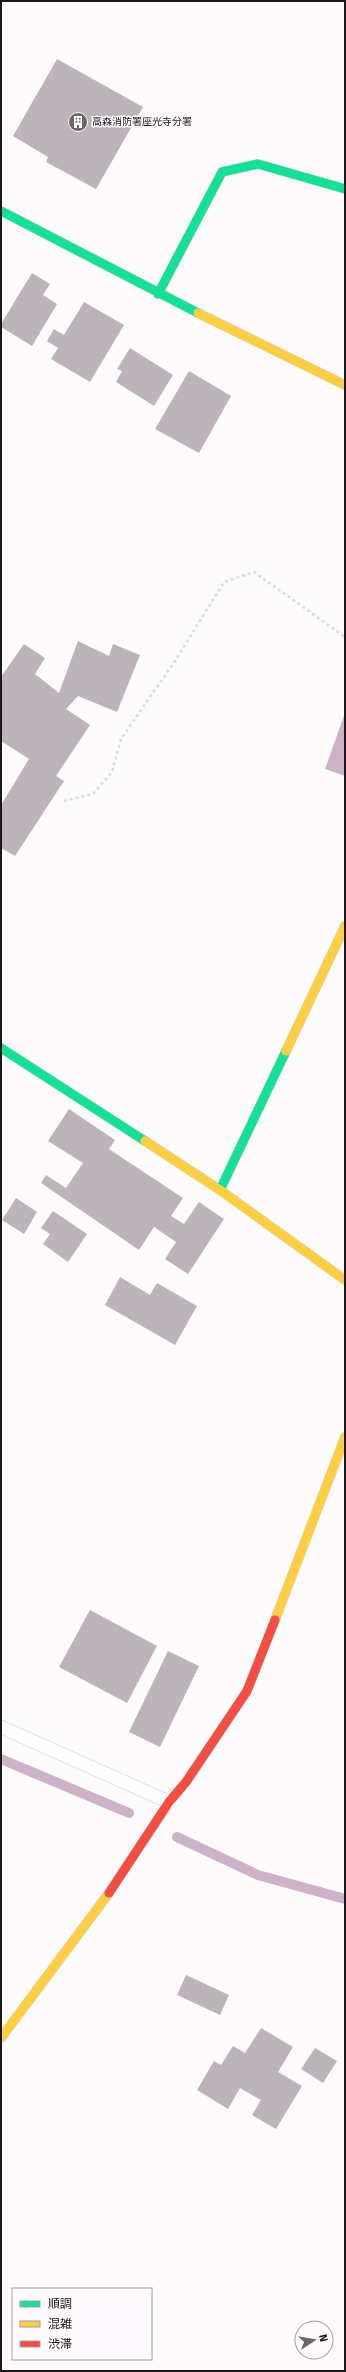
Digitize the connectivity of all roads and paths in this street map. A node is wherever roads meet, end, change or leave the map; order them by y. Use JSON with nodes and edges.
{"nodes":[{"id":1,"x":345,"y":189,"type":"edge"},
{"id":2,"x":1,"y":211,"type":"edge"},
{"id":3,"x":158,"y":294,"type":"junction"},
{"id":4,"x":345,"y":384,"type":"edge"},
{"id":5,"x":345,"y":637,"type":"edge"},
{"id":6,"x":64,"y":801,"type":"dead end"},
{"id":7,"x":345,"y":926,"type":"edge"},
{"id":8,"x":1,"y":1048,"type":"edge"},
{"id":9,"x":220,"y":1190,"type":"junction"},
{"id":10,"x":345,"y":1280,"type":"edge"},
{"id":11,"x":345,"y":1437,"type":"edge"},
{"id":12,"x":1,"y":1727,"type":"edge"},
{"id":13,"x":169,"y":1802,"type":"junction"},
{"id":14,"x":1,"y":2038,"type":"edge"}],
"edges":[{"from":1,"to":3,"type":"street"},
{"from":2,"to":3,"type":"street"},
{"from":3,"to":4,"type":"street"},
{"from":5,"to":6,"type":"path"},
{"from":7,"to":9,"type":"street"},
{"from":8,"to":9,"type":"street"},
{"from":9,"to":10,"type":"street"},
{"from":11,"to":13,"type":"street"},
{"from":12,"to":13,"type":"lane"},
{"from":13,"to":14,"type":"street"}]}
